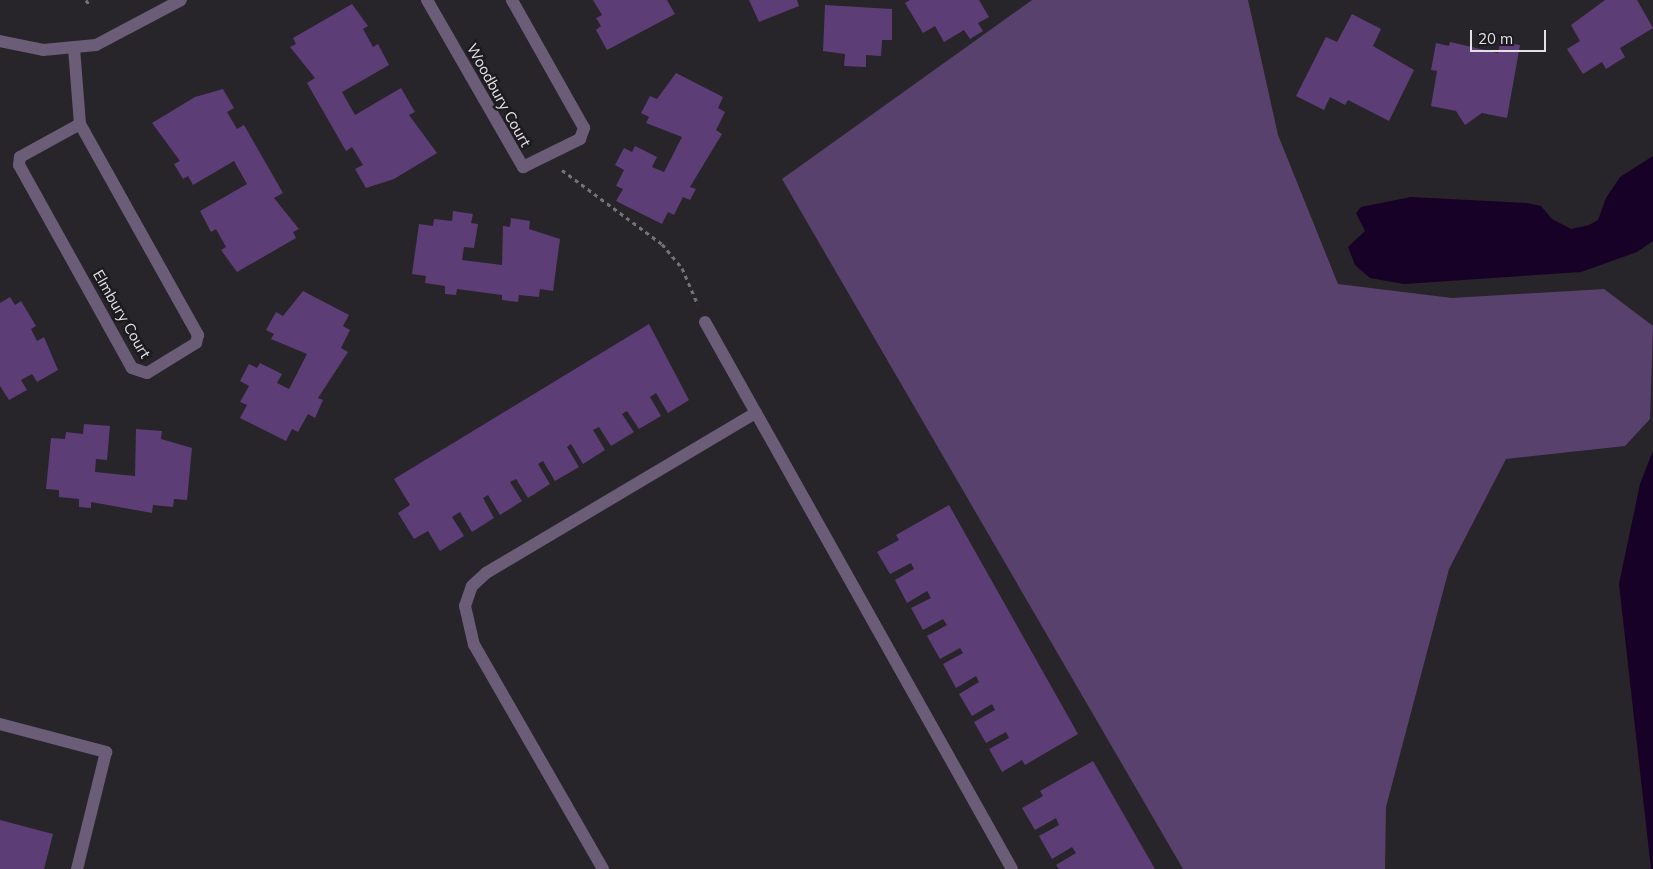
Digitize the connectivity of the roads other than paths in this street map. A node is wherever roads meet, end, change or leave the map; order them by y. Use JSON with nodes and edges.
{"nodes":[{"id":1,"x":181,"y":0,"type":"edge"},
{"id":2,"x":427,"y":0,"type":"edge"},
{"id":3,"x":512,"y":0,"type":"edge"},
{"id":4,"x":0,"y":41,"type":"edge"},
{"id":5,"x":74,"y":48,"type":"junction"},
{"id":6,"x":80,"y":124,"type":"junction"},
{"id":7,"x":705,"y":322,"type":"road end"},
{"id":8,"x":756,"y":413,"type":"junction"},
{"id":9,"x":0,"y":724,"type":"edge"},
{"id":10,"x":77,"y":869,"type":"edge"},
{"id":11,"x":603,"y":869,"type":"edge"},
{"id":12,"x":1012,"y":869,"type":"edge"}],
"edges":[{"from":1,"to":5,"type":"street"},
{"from":2,"to":3,"type":"street","name":"Woodbury Court"},
{"from":4,"to":5,"type":"street"},
{"from":5,"to":6,"type":"street","name":"Elmbury Court"},
{"from":6,"to":6,"type":"street","name":"Elmbury Court"},
{"from":7,"to":8,"type":"street"},
{"from":8,"to":11,"type":"street"},
{"from":8,"to":12,"type":"street"},
{"from":9,"to":10,"type":"street"}]}
